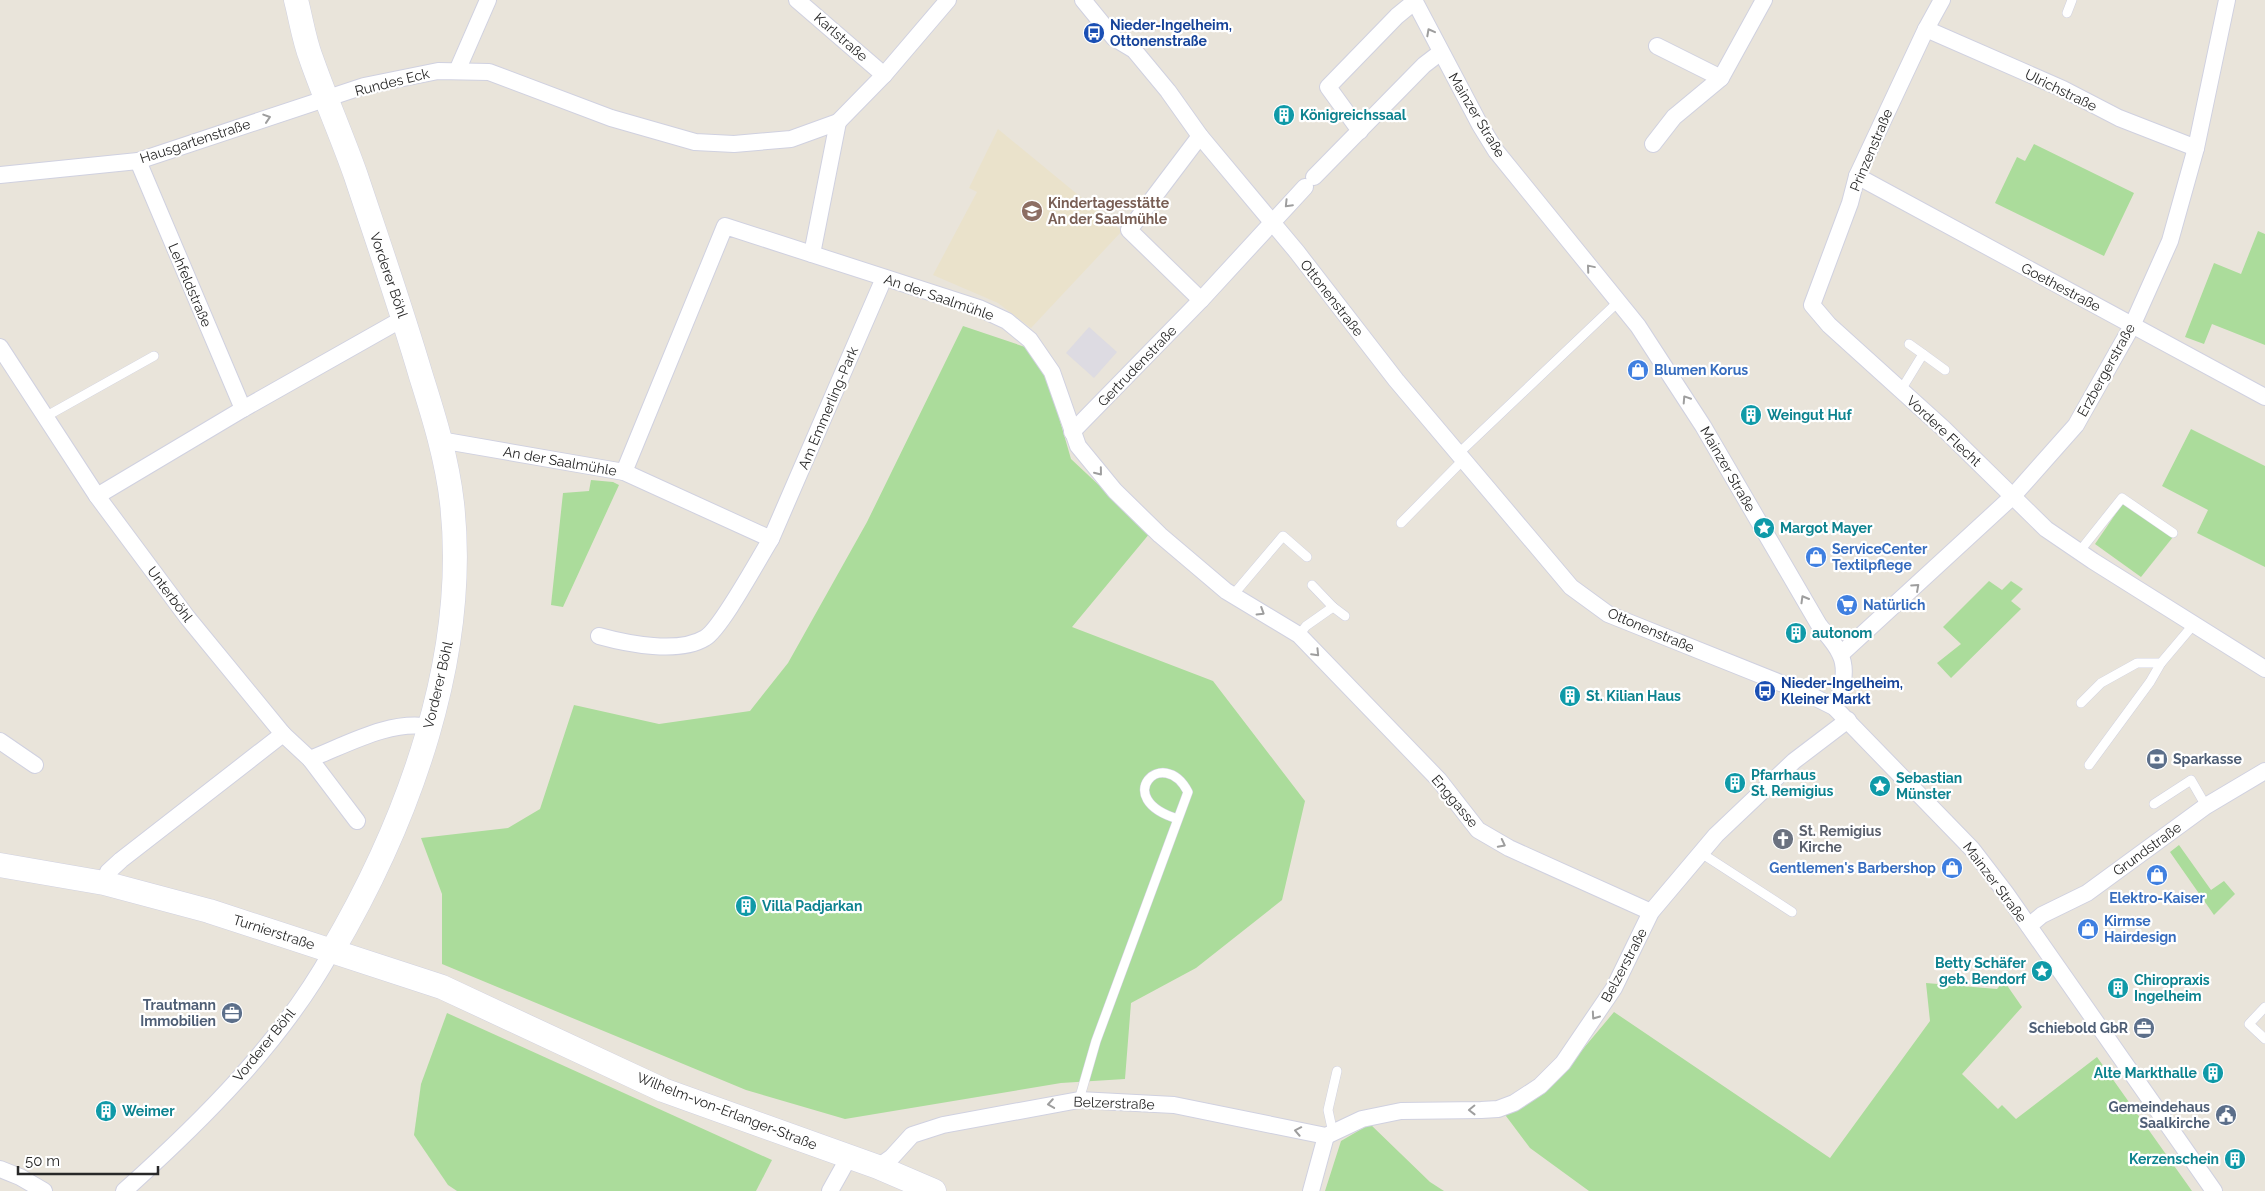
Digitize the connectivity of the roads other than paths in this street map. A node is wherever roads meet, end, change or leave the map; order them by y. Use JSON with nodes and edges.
{"nodes":[{"id":1,"x":296,"y":0,"type":"edge"},
{"id":2,"x":488,"y":0,"type":"edge"},
{"id":3,"x":797,"y":0,"type":"edge"},
{"id":4,"x":948,"y":0,"type":"edge"},
{"id":5,"x":1083,"y":0,"type":"edge"},
{"id":6,"x":1764,"y":0,"type":"edge"},
{"id":7,"x":1942,"y":0,"type":"edge"},
{"id":8,"x":2072,"y":0,"type":"edge"},
{"id":9,"x":2227,"y":0,"type":"edge"},
{"id":10,"x":1414,"y":1,"type":"edge"},
{"id":11,"x":2067,"y":13,"type":"dead end"},
{"id":12,"x":1926,"y":29,"type":"junction"},
{"id":13,"x":1657,"y":46,"type":"dead end"},
{"id":14,"x":1441,"y":52,"type":"junction"},
{"id":15,"x":457,"y":71,"type":"junction"},
{"id":16,"x":884,"y":75,"type":"junction"},
{"id":17,"x":1721,"y":78,"type":"junction"},
{"id":18,"x":327,"y":99,"type":"junction"},
{"id":19,"x":838,"y":122,"type":"junction"},
{"id":20,"x":1360,"y":131,"type":"junction"},
{"id":21,"x":1200,"y":136,"type":"junction"},
{"id":22,"x":1653,"y":144,"type":"dead end"},
{"id":23,"x":2196,"y":148,"type":"junction"},
{"id":24,"x":138,"y":161,"type":"junction"},
{"id":25,"x":0,"y":175,"type":"edge"},
{"id":26,"x":1857,"y":176,"type":"junction"},
{"id":27,"x":1271,"y":222,"type":"junction"},
{"id":28,"x":812,"y":254,"type":"junction"},
{"id":29,"x":884,"y":278,"type":"junction"},
{"id":30,"x":1202,"y":300,"type":"junction"},
{"id":31,"x":1618,"y":302,"type":"junction"},
{"id":32,"x":1812,"y":305,"type":"joint"},
{"id":33,"x":404,"y":318,"type":"junction"},
{"id":34,"x":2132,"y":326,"type":"junction"},
{"id":35,"x":1909,"y":344,"type":"dead end"},
{"id":36,"x":0,"y":347,"type":"edge"},
{"id":37,"x":1923,"y":354,"type":"junction"},
{"id":38,"x":154,"y":356,"type":"dead end"},
{"id":39,"x":1945,"y":370,"type":"dead end"},
{"id":40,"x":1900,"y":390,"type":"junction"},
{"id":41,"x":2265,"y":397,"type":"edge"},
{"id":42,"x":243,"y":409,"type":"junction"},
{"id":43,"x":45,"y":417,"type":"junction"},
{"id":44,"x":1072,"y":432,"type":"junction"},
{"id":45,"x":440,"y":440,"type":"junction"},
{"id":46,"x":1461,"y":456,"type":"junction"},
{"id":47,"x":624,"y":472,"type":"junction"},
{"id":48,"x":97,"y":496,"type":"junction"},
{"id":49,"x":2013,"y":496,"type":"junction"},
{"id":50,"x":1401,"y":524,"type":"dead end"},
{"id":51,"x":2173,"y":533,"type":"dead end"},
{"id":52,"x":771,"y":539,"type":"junction"},
{"id":53,"x":2079,"y":552,"type":"junction"},
{"id":54,"x":1307,"y":556,"type":"dead end"},
{"id":55,"x":1312,"y":586,"type":"dead end"},
{"id":56,"x":1233,"y":595,"type":"junction"},
{"id":57,"x":1333,"y":608,"type":"junction"},
{"id":58,"x":1345,"y":616,"type":"dead end"},
{"id":59,"x":1278,"y":624,"type":"joint"},
{"id":60,"x":2194,"y":624,"type":"junction"},
{"id":61,"x":1299,"y":635,"type":"junction"},
{"id":62,"x":600,"y":636,"type":"dead end"},
{"id":63,"x":1841,"y":654,"type":"junction"},
{"id":64,"x":2160,"y":663,"type":"junction"},
{"id":65,"x":2265,"y":669,"type":"edge"},
{"id":66,"x":2081,"y":703,"type":"dead end"},
{"id":67,"x":1834,"y":707,"type":"junction"},
{"id":68,"x":1848,"y":720,"type":"junction"},
{"id":69,"x":430,"y":727,"type":"junction"},
{"id":70,"x":283,"y":734,"type":"junction"},
{"id":71,"x":0,"y":741,"type":"edge"},
{"id":72,"x":310,"y":759,"type":"junction"},
{"id":73,"x":2089,"y":764,"type":"dead end"},
{"id":74,"x":34,"y":765,"type":"dead end"},
{"id":75,"x":2265,"y":771,"type":"edge"},
{"id":76,"x":2154,"y":804,"type":"dead end"},
{"id":77,"x":2206,"y":806,"type":"junction"},
{"id":78,"x":1178,"y":818,"type":"junction"},
{"id":79,"x":356,"y":821,"type":"dead end"},
{"id":80,"x":1701,"y":853,"type":"junction"},
{"id":81,"x":0,"y":865,"type":"edge"},
{"id":82,"x":104,"y":883,"type":"junction"},
{"id":83,"x":1651,"y":912,"type":"junction"},
{"id":84,"x":1792,"y":912,"type":"dead end"},
{"id":85,"x":2029,"y":926,"type":"junction"},
{"id":86,"x":332,"y":951,"type":"junction"},
{"id":87,"x":442,"y":987,"type":"joint"},
{"id":88,"x":2265,"y":1007,"type":"edge"},
{"id":89,"x":2265,"y":1039,"type":"edge"},
{"id":90,"x":1337,"y":1070,"type":"dead end"},
{"id":91,"x":1079,"y":1100,"type":"junction"},
{"id":92,"x":1329,"y":1134,"type":"junction"},
{"id":93,"x":849,"y":1157,"type":"junction"},
{"id":94,"x":878,"y":1167,"type":"junction"},
{"id":95,"x":0,"y":1170,"type":"edge"},
{"id":96,"x":44,"y":1191,"type":"edge"},
{"id":97,"x":124,"y":1191,"type":"edge"},
{"id":98,"x":830,"y":1191,"type":"edge"},
{"id":99,"x":934,"y":1191,"type":"edge"},
{"id":100,"x":1311,"y":1191,"type":"edge"},
{"id":101,"x":2214,"y":1191,"type":"edge"}],
"edges":[{"from":1,"to":18,"type":"main road","name":"Vorderer Böhl"},
{"from":2,"to":15,"type":"street"},
{"from":3,"to":16,"type":"street","name":"Karlstraße"},
{"from":4,"to":16,"type":"street"},
{"from":5,"to":21,"type":"street","name":"Ottonenstraße"},
{"from":6,"to":17,"type":"street"},
{"from":7,"to":12,"type":"street","name":"Prinzenstraße"},
{"from":8,"to":11,"type":"lane"},
{"from":9,"to":23,"type":"street","name":"Erzbergerstraße"},
{"from":14,"to":10,"type":"street","name":"Mainzer Straße","one_way":true},
{"from":10,"to":20,"type":"street"},
{"from":12,"to":23,"type":"street","name":"Ulrichstraße"},
{"from":12,"to":26,"type":"street","name":"Prinzenstraße"},
{"from":13,"to":17,"type":"street"},
{"from":14,"to":20,"type":"street","name":"Gertrudenstraße"},
{"from":31,"to":14,"type":"street","name":"Mainzer Straße","one_way":true},
{"from":15,"to":18,"type":"street","name":"Rundes Eck"},
{"from":15,"to":19,"type":"street","name":"Rundes Eck"},
{"from":16,"to":19,"type":"street"},
{"from":17,"to":22,"type":"street"},
{"from":24,"to":18,"type":"street","name":"Hausgartenstraße","one_way":true},
{"from":18,"to":33,"type":"main road","name":"Vorderer Böhl"},
{"from":19,"to":28,"type":"street"},
{"from":20,"to":27,"type":"street","name":"Gertrudenstraße","one_way":true},
{"from":21,"to":27,"type":"street","name":"Ottonenstraße"},
{"from":21,"to":30,"type":"street"},
{"from":23,"to":34,"type":"street","name":"Erzbergerstraße"},
{"from":24,"to":25,"type":"street","name":"Hausgartenstraße"},
{"from":24,"to":42,"type":"street","name":"Lehfeldstraße"},
{"from":26,"to":32,"type":"street","name":"Prinzenstraße"},
{"from":26,"to":34,"type":"street","name":"Goethestraße"},
{"from":27,"to":30,"type":"street","name":"Gertrudenstraße"},
{"from":27,"to":46,"type":"street","name":"Ottonenstraße"},
{"from":28,"to":29,"type":"street","name":"An der Saalmühle"},
{"from":28,"to":47,"type":"street","name":"An der Saalmühle"},
{"from":29,"to":44,"type":"street","name":"An der Saalmühle"},
{"from":29,"to":52,"type":"street","name":"Am Emmerling-Park"},
{"from":30,"to":44,"type":"street","name":"Gertrudenstraße"},
{"from":31,"to":46,"type":"lane"},
{"from":63,"to":31,"type":"street","name":"Mainzer Straße","one_way":true},
{"from":32,"to":40,"type":"street","name":"Vordere Flecht"},
{"from":33,"to":42,"type":"street"},
{"from":33,"to":45,"type":"main road","name":"Vorderer Böhl"},
{"from":34,"to":41,"type":"street","name":"Goethestraße"},
{"from":34,"to":49,"type":"street","name":"Erzbergerstraße"},
{"from":35,"to":37,"type":"lane"},
{"from":36,"to":43,"type":"street","name":"Unterböhl"},
{"from":37,"to":39,"type":"lane"},
{"from":37,"to":40,"type":"lane"},
{"from":38,"to":43,"type":"lane"},
{"from":40,"to":49,"type":"street","name":"Vordere Flecht"},
{"from":42,"to":48,"type":"street"},
{"from":43,"to":48,"type":"street","name":"Unterböhl"},
{"from":44,"to":56,"type":"street","name":"An der Saalmühle","one_way":true},
{"from":45,"to":47,"type":"street","name":"An der Saalmühle"},
{"from":45,"to":69,"type":"main road","name":"Vorderer Böhl"},
{"from":46,"to":50,"type":"lane"},
{"from":46,"to":67,"type":"street","name":"Ottonenstraße"},
{"from":47,"to":52,"type":"street"},
{"from":48,"to":70,"type":"street","name":"Unterböhl"},
{"from":49,"to":53,"type":"street","name":"Vordere Flecht"},
{"from":63,"to":49,"type":"street","name":"Erzbergerstraße","one_way":true},
{"from":51,"to":53,"type":"lane"},
{"from":52,"to":62,"type":"street","name":"Am Emmerling-Park"},
{"from":53,"to":60,"type":"street","name":"Vordere Flecht"},
{"from":54,"to":56,"type":"lane"},
{"from":55,"to":57,"type":"lane"},
{"from":56,"to":59,"type":"street","name":"An der Saalmühle","one_way":true},
{"from":57,"to":58,"type":"lane"},
{"from":57,"to":61,"type":"lane"},
{"from":59,"to":61,"type":"street","name":"Enggasse"},
{"from":60,"to":64,"type":"lane"},
{"from":60,"to":65,"type":"street","name":"Vordere Flecht"},
{"from":61,"to":83,"type":"street","name":"Enggasse","one_way":true},
{"from":63,"to":67,"type":"street"},
{"from":64,"to":66,"type":"lane"},
{"from":64,"to":73,"type":"lane"},
{"from":67,"to":68,"type":"street","name":"Mainzer Straße"},
{"from":68,"to":80,"type":"street","name":"Belzerstraße"},
{"from":68,"to":85,"type":"street","name":"Mainzer Straße"},
{"from":69,"to":72,"type":"street"},
{"from":69,"to":86,"type":"main road","name":"Vorderer Böhl"},
{"from":70,"to":72,"type":"street","name":"Unterböhl"},
{"from":70,"to":82,"type":"street"},
{"from":71,"to":74,"type":"street"},
{"from":72,"to":79,"type":"street","name":"Unterböhl"},
{"from":75,"to":77,"type":"street","name":"Grundstraße"},
{"from":76,"to":77,"type":"lane"},
{"from":77,"to":85,"type":"street","name":"Grundstraße"},
{"from":78,"to":78,"type":"lane"},
{"from":78,"to":91,"type":"lane"},
{"from":80,"to":83,"type":"street","name":"Belzerstraße"},
{"from":80,"to":84,"type":"lane"},
{"from":81,"to":82,"type":"main road","name":"Turnierstraße"},
{"from":82,"to":86,"type":"main road","name":"Turnierstraße"},
{"from":83,"to":92,"type":"street","name":"Belzerstraße","one_way":true},
{"from":85,"to":101,"type":"street","name":"Mainzer Straße"},
{"from":86,"to":87,"type":"main road","name":"Turnierstraße"},
{"from":86,"to":97,"type":"street","name":"Vorderer Böhl"},
{"from":87,"to":93,"type":"main road","name":"Wilhelm-von-Erlanger-Straße"},
{"from":88,"to":89,"type":"lane"},
{"from":90,"to":92,"type":"lane"},
{"from":92,"to":91,"type":"street","name":"Belzerstraße","one_way":true},
{"from":91,"to":94,"type":"street","name":"Belzerstraße","one_way":true},
{"from":92,"to":100,"type":"street"},
{"from":93,"to":94,"type":"main road","name":"Wilhelm-von-Erlanger-Straße"},
{"from":93,"to":98,"type":"street"},
{"from":94,"to":99,"type":"main road","name":"Wilhelm-von-Erlanger-Straße"},
{"from":95,"to":96,"type":"street"}]}
